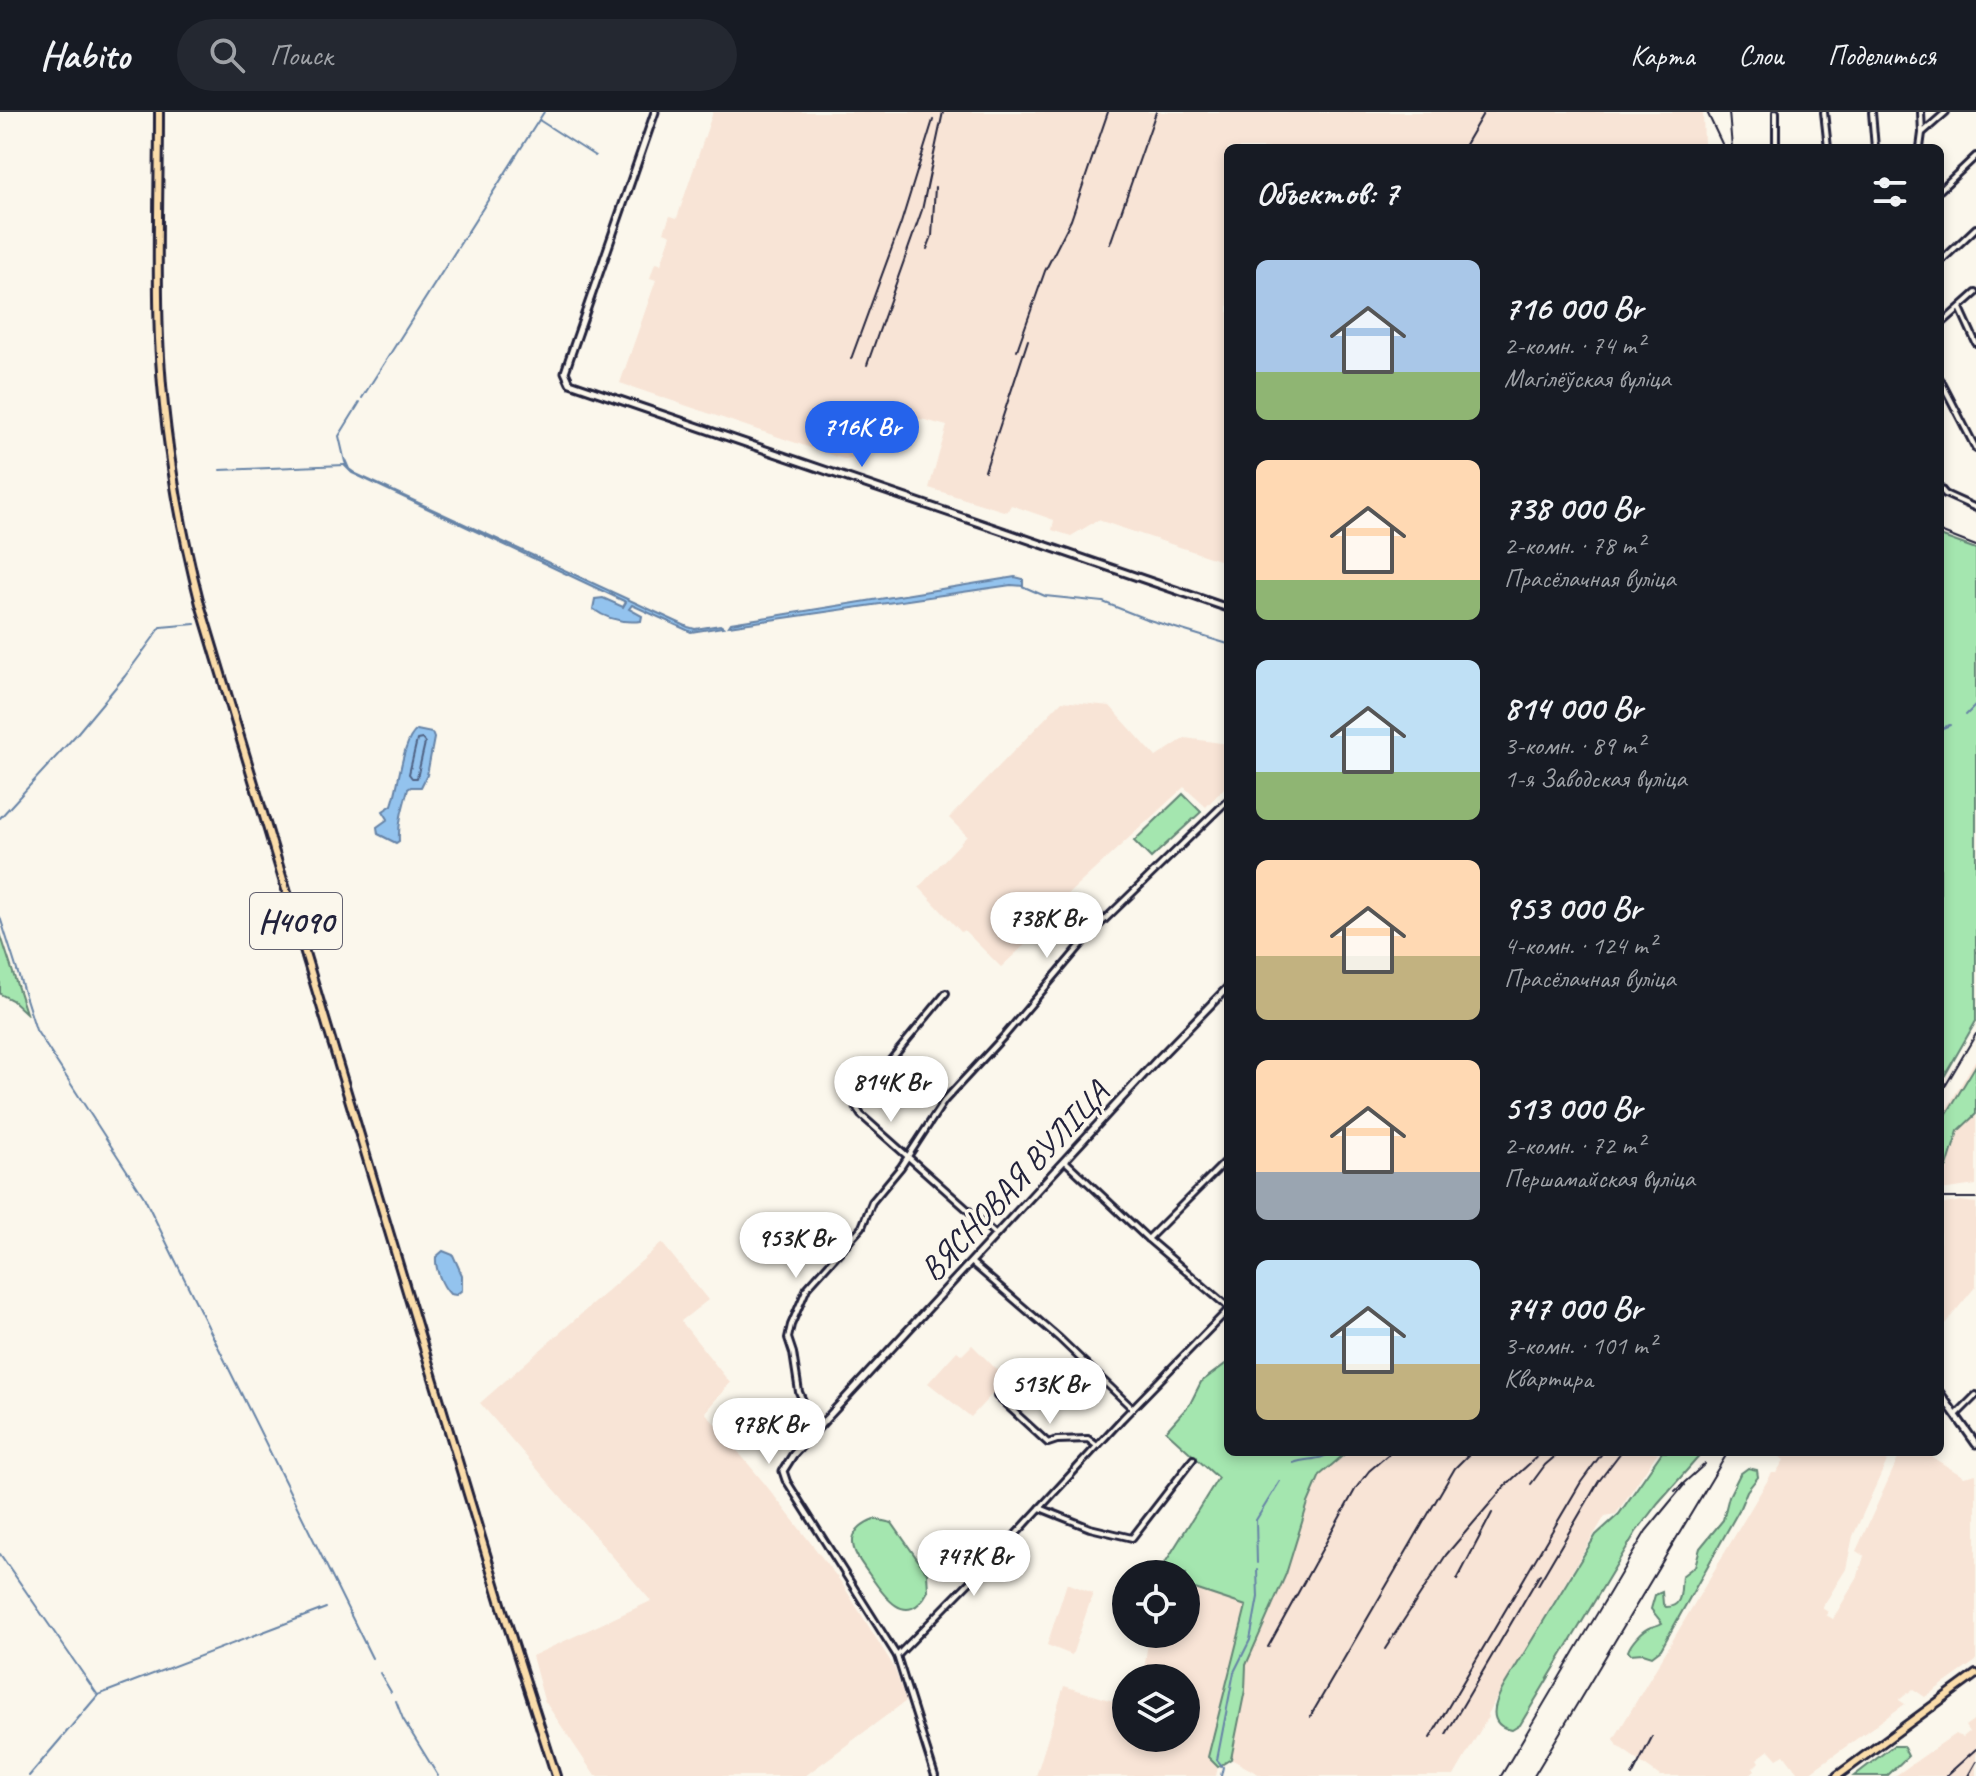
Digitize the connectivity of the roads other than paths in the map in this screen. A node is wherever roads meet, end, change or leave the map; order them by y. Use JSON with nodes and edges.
{"nodes":[{"id":1,"x":159,"y":112,"type":"edge"},
{"id":2,"x":655,"y":112,"type":"edge"},
{"id":3,"x":1776,"y":112,"type":"edge"},
{"id":4,"x":1824,"y":112,"type":"edge"},
{"id":5,"x":1872,"y":112,"type":"edge"},
{"id":6,"x":1921,"y":112,"type":"edge"},
{"id":7,"x":1946,"y":112,"type":"edge"},
{"id":8,"x":1922,"y":133,"type":"junction"},
{"id":9,"x":1776,"y":144,"type":"edge"},
{"id":10,"x":1828,"y":144,"type":"edge"},
{"id":11,"x":1875,"y":144,"type":"edge"},
{"id":12,"x":1921,"y":144,"type":"edge"},
{"id":13,"x":1976,"y":156,"type":"edge"},
{"id":14,"x":1945,"y":184,"type":"edge"},
{"id":15,"x":1976,"y":228,"type":"edge"},
{"id":16,"x":1944,"y":258,"type":"edge"},
{"id":17,"x":1976,"y":293,"type":"edge"},
{"id":18,"x":1960,"y":306,"type":"junction"},
{"id":19,"x":1944,"y":321,"type":"edge"},
{"id":20,"x":1976,"y":343,"type":"edge"},
{"id":21,"x":1944,"y":387,"type":"edge"},
{"id":22,"x":1976,"y":449,"type":"edge"},
{"id":23,"x":1944,"y":492,"type":"edge"},
{"id":24,"x":1976,"y":508,"type":"edge"},
{"id":25,"x":1224,"y":607,"type":"edge"},
{"id":26,"x":1224,"y":804,"type":"edge"},
{"id":27,"x":1224,"y":991,"type":"edge"},
{"id":28,"x":946,"y":993,"type":"dead end"},
{"id":29,"x":907,"y":1156,"type":"junction"},
{"id":30,"x":1065,"y":1161,"type":"junction"},
{"id":31,"x":1224,"y":1163,"type":"edge"},
{"id":32,"x":996,"y":1235,"type":"junction"},
{"id":33,"x":1148,"y":1239,"type":"junction"},
{"id":34,"x":971,"y":1262,"type":"junction"},
{"id":35,"x":1224,"y":1306,"type":"edge"},
{"id":36,"x":1224,"y":1313,"type":"edge"},
{"id":37,"x":1976,"y":1395,"type":"edge"},
{"id":38,"x":997,"y":1396,"type":"dead end"},
{"id":39,"x":1944,"y":1398,"type":"edge"},
{"id":40,"x":1132,"y":1408,"type":"junction"},
{"id":41,"x":1956,"y":1415,"type":"junction"},
{"id":42,"x":816,"y":1429,"type":"junction"},
{"id":43,"x":1976,"y":1444,"type":"edge"},
{"id":44,"x":1097,"y":1446,"type":"junction"},
{"id":45,"x":1193,"y":1459,"type":"dead end"},
{"id":46,"x":786,"y":1480,"type":"joint"},
{"id":47,"x":1040,"y":1508,"type":"junction"},
{"id":48,"x":897,"y":1656,"type":"junction"},
{"id":49,"x":1976,"y":1674,"type":"edge"},
{"id":50,"x":556,"y":1776,"type":"edge"},
{"id":51,"x":935,"y":1776,"type":"edge"},
{"id":52,"x":1837,"y":1776,"type":"edge"}],
"edges":[{"from":1,"to":50,"type":"main road","number":"Н4090"},
{"from":2,"to":25,"type":"street"},
{"from":3,"to":9,"type":"street"},
{"from":4,"to":10,"type":"street"},
{"from":5,"to":11,"type":"street"},
{"from":6,"to":8,"type":"street"},
{"from":7,"to":8,"type":"street"},
{"from":8,"to":12,"type":"street"},
{"from":13,"to":14,"type":"street"},
{"from":15,"to":16,"type":"street"},
{"from":17,"to":18,"type":"street"},
{"from":18,"to":19,"type":"street"},
{"from":18,"to":20,"type":"street"},
{"from":21,"to":22,"type":"street"},
{"from":23,"to":24,"type":"street"},
{"from":26,"to":29,"type":"street"},
{"from":27,"to":30,"type":"street","name":"ВЯСНОВАЯ ВУЛІЦА"},
{"from":28,"to":29,"type":"street"},
{"from":29,"to":32,"type":"street"},
{"from":29,"to":42,"type":"street"},
{"from":30,"to":32,"type":"street","name":"ВЯСНОВАЯ ВУЛІЦА"},
{"from":30,"to":33,"type":"street"},
{"from":31,"to":33,"type":"street"},
{"from":32,"to":34,"type":"street","name":"ВЯСНОВАЯ ВУЛІЦА"},
{"from":33,"to":35,"type":"street"},
{"from":34,"to":40,"type":"street"},
{"from":34,"to":42,"type":"street","name":"ВЯСНОВАЯ ВУЛІЦА"},
{"from":36,"to":40,"type":"street"},
{"from":37,"to":41,"type":"street"},
{"from":38,"to":44,"type":"street"},
{"from":39,"to":41,"type":"street"},
{"from":40,"to":44,"type":"street"},
{"from":41,"to":43,"type":"street"},
{"from":42,"to":46,"type":"street","name":"ВЯСНОВАЯ ВУЛІЦА"},
{"from":44,"to":47,"type":"street"},
{"from":45,"to":47,"type":"street"},
{"from":46,"to":48,"type":"street"},
{"from":47,"to":48,"type":"street"},
{"from":48,"to":51,"type":"street"},
{"from":49,"to":52,"type":"main road"}]}
